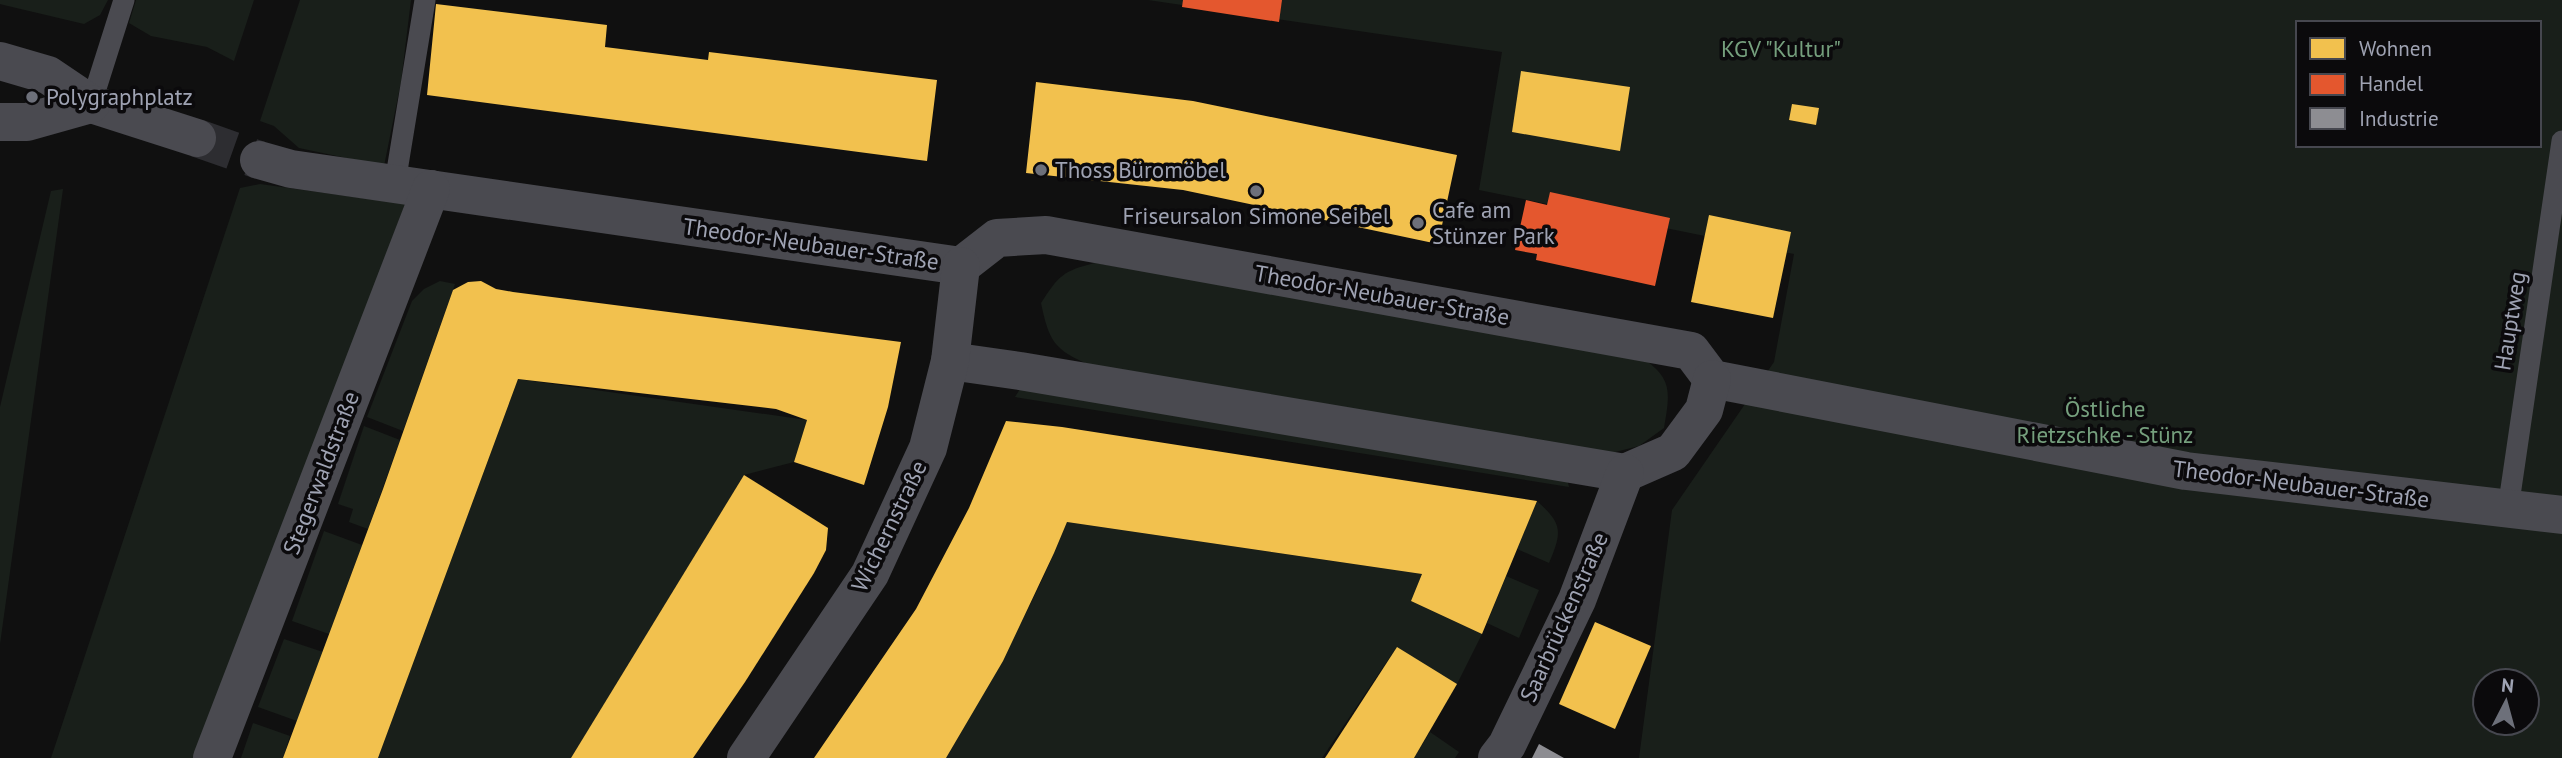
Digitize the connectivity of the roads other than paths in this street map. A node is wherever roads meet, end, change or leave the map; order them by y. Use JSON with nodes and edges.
{"nodes":[{"id":1,"x":124,"y":0,"type":"edge"},
{"id":2,"x":425,"y":0,"type":"edge"},
{"id":3,"x":0,"y":61,"type":"edge"},
{"id":4,"x":91,"y":103,"type":"junction"},
{"id":5,"x":0,"y":122,"type":"edge"},
{"id":6,"x":197,"y":138,"type":"tunnel mouth"},
{"id":7,"x":2562,"y":141,"type":"edge"},
{"id":8,"x":259,"y":160,"type":"tunnel mouth"},
{"id":9,"x":394,"y":183,"type":"junction"},
{"id":10,"x":431,"y":189,"type":"junction"},
{"id":11,"x":961,"y":266,"type":"junction"},
{"id":12,"x":950,"y":361,"type":"junction"},
{"id":13,"x":1712,"y":379,"type":"junction"},
{"id":14,"x":1625,"y":473,"type":"junction"},
{"id":15,"x":2508,"y":509,"type":"junction"},
{"id":16,"x":2562,"y":515,"type":"edge"},
{"id":17,"x":212,"y":758,"type":"edge"},
{"id":18,"x":746,"y":758,"type":"edge"},
{"id":19,"x":1497,"y":758,"type":"edge"}],
"edges":[{"from":1,"to":4,"type":"lane"},
{"from":2,"to":9,"type":"lane"},
{"from":3,"to":4,"type":"street"},
{"from":4,"to":5,"type":"street"},
{"from":4,"to":6,"type":"street"},
{"from":7,"to":15,"type":"lane","name":"Hauptweg"},
{"from":8,"to":9,"type":"street","name":"Theodor-Neubauer-Straße"},
{"from":9,"to":10,"type":"street","name":"Theodor-Neubauer-Straße"},
{"from":10,"to":11,"type":"street","name":"Theodor-Neubauer-Straße"},
{"from":10,"to":17,"type":"street","name":"Stegerwaldstraße"},
{"from":11,"to":12,"type":"street","name":"Wichernstraße"},
{"from":11,"to":13,"type":"street","name":"Theodor-Neubauer-Straße"},
{"from":12,"to":14,"type":"street"},
{"from":12,"to":18,"type":"street","name":"Wichernstraße"},
{"from":13,"to":14,"type":"street"},
{"from":13,"to":15,"type":"street","name":"Theodor-Neubauer-Straße"},
{"from":14,"to":19,"type":"street","name":"Saarbrückenstraße"},
{"from":15,"to":16,"type":"street","name":"Theodor-Neubauer-Straße"}]}
